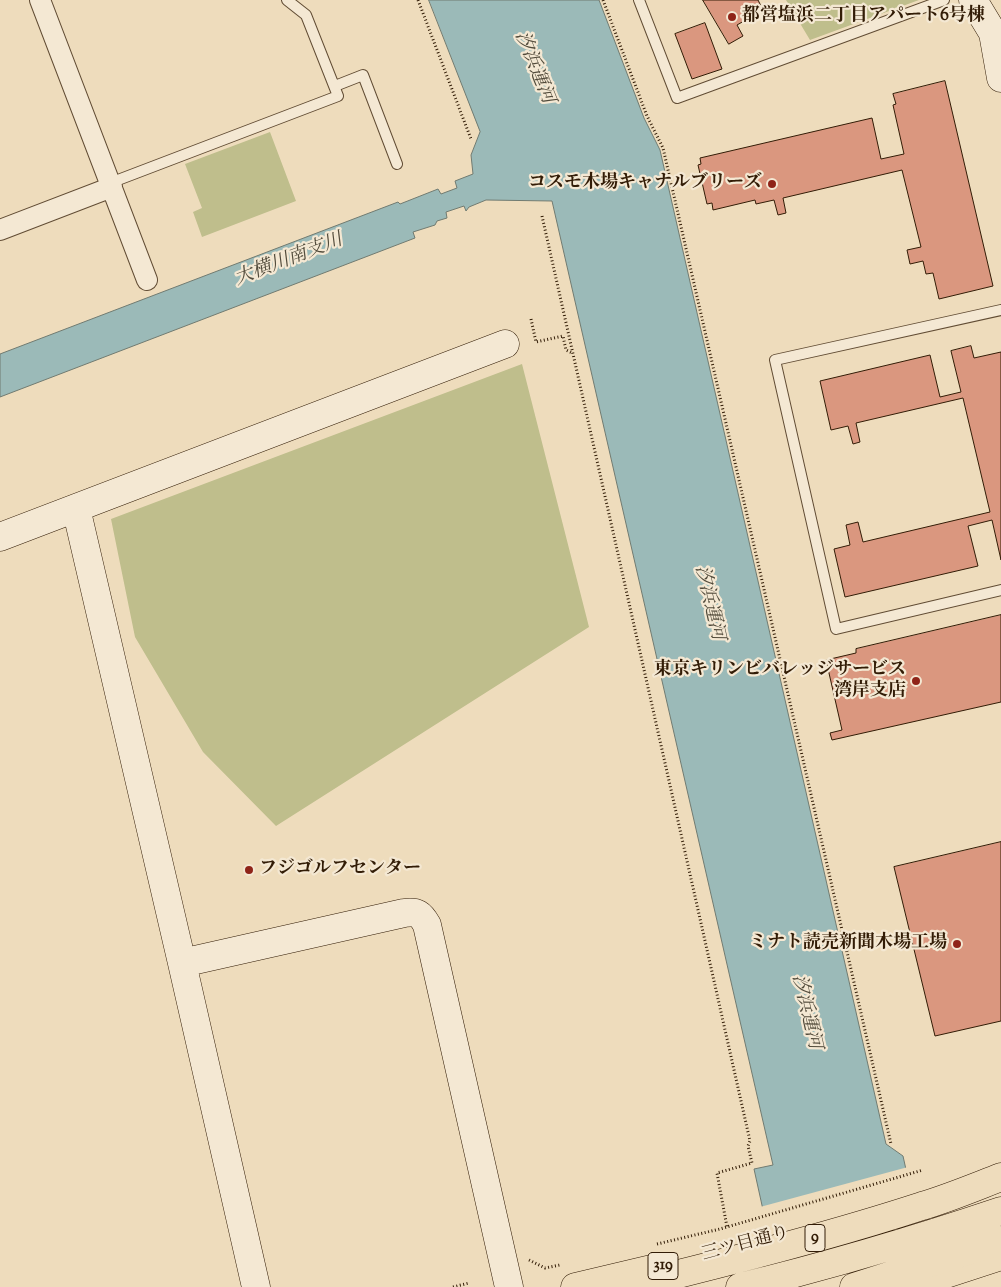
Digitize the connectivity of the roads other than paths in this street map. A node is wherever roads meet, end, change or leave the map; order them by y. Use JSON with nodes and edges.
{"nodes":[{"id":1,"x":40,"y":0,"type":"edge"},
{"id":2,"x":287,"y":0,"type":"edge"},
{"id":3,"x":639,"y":0,"type":"edge"},
{"id":4,"x":944,"y":0,"type":"edge"},
{"id":5,"x":984,"y":3,"type":"edge"},
{"id":6,"x":1001,"y":78,"type":"edge"},
{"id":7,"x":334,"y":86,"type":"junction"},
{"id":8,"x":397,"y":164,"type":"dead end"},
{"id":9,"x":111,"y":185,"type":"junction"},
{"id":10,"x":0,"y":230,"type":"edge"},
{"id":11,"x":147,"y":280,"type":"dead end"},
{"id":12,"x":1001,"y":310,"type":"edge"},
{"id":13,"x":505,"y":344,"type":"dead end"},
{"id":14,"x":76,"y":508,"type":"junction"},
{"id":15,"x":0,"y":537,"type":"edge"},
{"id":16,"x":1001,"y":590,"type":"edge"},
{"id":17,"x":182,"y":963,"type":"junction"},
{"id":18,"x":1001,"y":1170,"type":"edge"},
{"id":19,"x":1001,"y":1177,"type":"edge"},
{"id":20,"x":1001,"y":1212,"type":"edge"},
{"id":21,"x":1001,"y":1240,"type":"edge"},
{"id":22,"x":1001,"y":1256,"type":"edge"},
{"id":23,"x":918,"y":1284,"type":"edge"},
{"id":24,"x":256,"y":1287,"type":"edge"},
{"id":25,"x":508,"y":1287,"type":"edge"},
{"id":26,"x":575,"y":1287,"type":"edge"},
{"id":27,"x":625,"y":1287,"type":"edge"},
{"id":28,"x":740,"y":1287,"type":"edge"},
{"id":29,"x":854,"y":1287,"type":"edge"}],
"edges":[{"from":1,"to":9,"type":"street"},
{"from":2,"to":7,"type":"lane"},
{"from":3,"to":4,"type":"lane"},
{"from":5,"to":6,"type":"street"},
{"from":7,"to":8,"type":"lane"},
{"from":7,"to":9,"type":"lane"},
{"from":9,"to":10,"type":"street"},
{"from":9,"to":11,"type":"street"},
{"from":12,"to":16,"type":"lane"},
{"from":13,"to":14,"type":"street"},
{"from":14,"to":15,"type":"street"},
{"from":14,"to":17,"type":"street"},
{"from":17,"to":24,"type":"street"},
{"from":17,"to":25,"type":"street"},
{"from":18,"to":26,"type":"main road","name":"三ツ目通り","number":"319"},
{"from":19,"to":27,"type":"main road","number":"9"},
{"from":20,"to":28,"type":"main road"},
{"from":21,"to":29,"type":"main road"},
{"from":22,"to":23,"type":"main road"}]}
